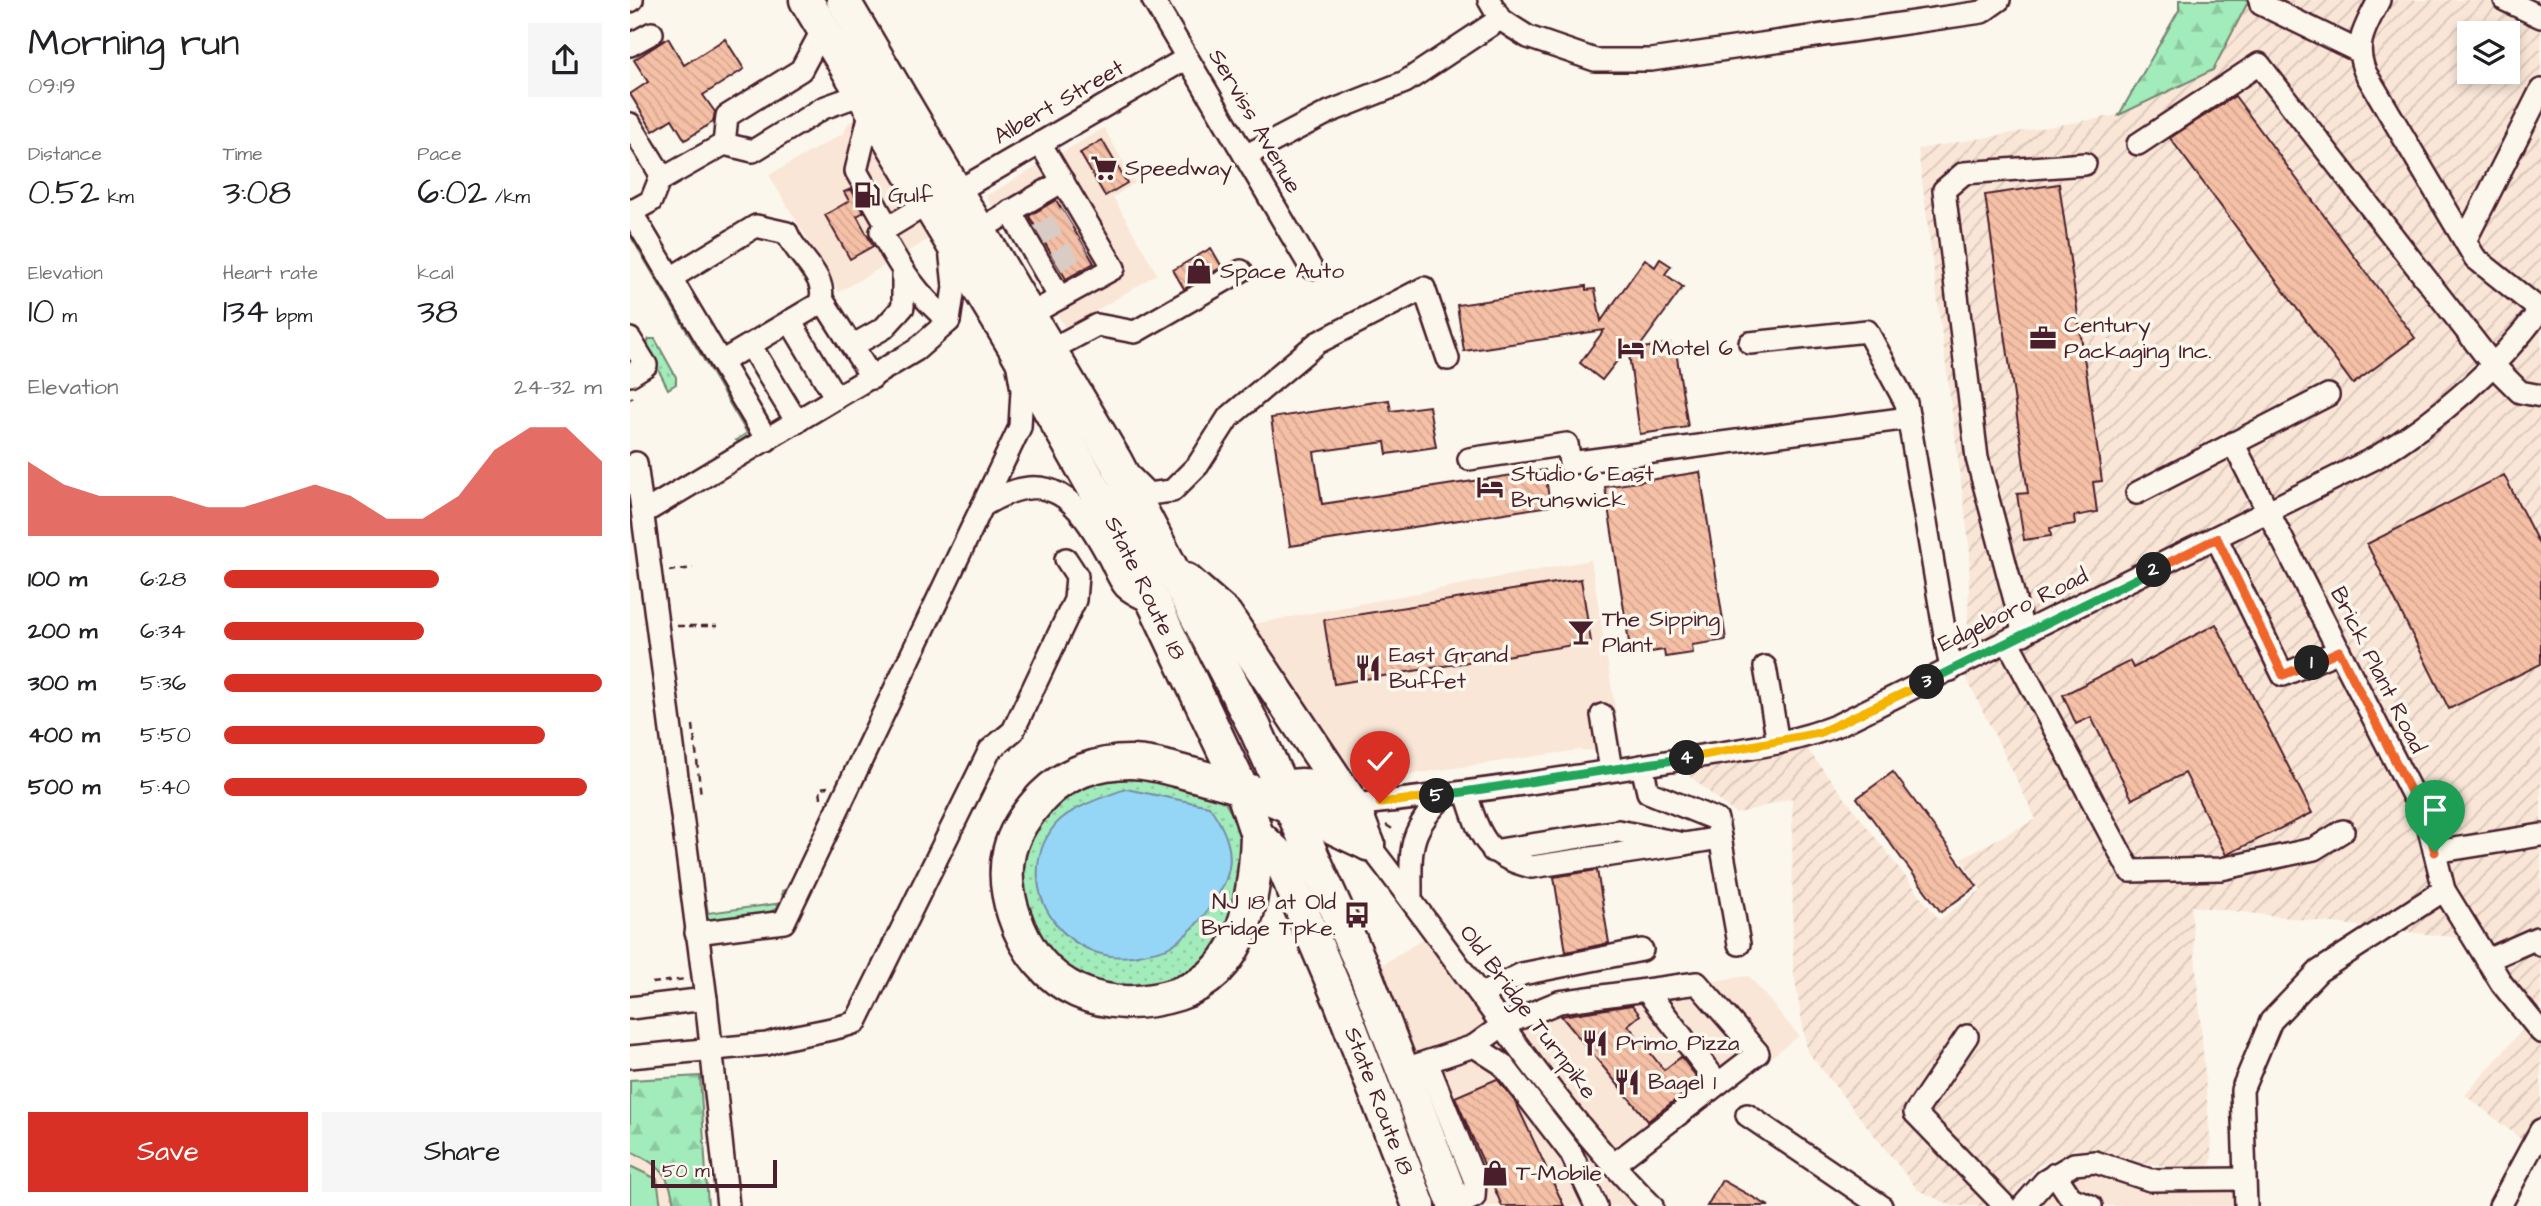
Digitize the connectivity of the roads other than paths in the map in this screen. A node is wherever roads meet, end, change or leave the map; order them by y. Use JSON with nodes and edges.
{"nodes":[{"id":1,"x":806,"y":0,"type":"edge"},
{"id":2,"x":843,"y":0,"type":"edge"},
{"id":3,"x":1153,"y":0,"type":"edge"},
{"id":4,"x":1489,"y":0,"type":"edge"},
{"id":5,"x":1999,"y":0,"type":"edge"},
{"id":6,"x":2260,"y":0,"type":"edge"},
{"id":7,"x":2379,"y":0,"type":"edge"},
{"id":8,"x":2505,"y":0,"type":"edge"},
{"id":9,"x":2541,"y":17,"type":"edge"},
{"id":10,"x":1500,"y":19,"type":"junction"},
{"id":11,"x":823,"y":29,"type":"junction"},
{"id":12,"x":652,"y":33,"type":"dead end"},
{"id":13,"x":630,"y":46,"type":"edge"},
{"id":14,"x":2358,"y":52,"type":"junction"},
{"id":15,"x":1187,"y":58,"type":"junction"},
{"id":16,"x":2541,"y":90,"type":"edge"},
{"id":17,"x":867,"y":101,"type":"junction"},
{"id":18,"x":630,"y":124,"type":"edge"},
{"id":19,"x":1040,"y":143,"type":"junction"},
{"id":20,"x":724,"y":144,"type":"junction"},
{"id":21,"x":2138,"y":144,"type":"dead end"},
{"id":22,"x":1245,"y":156,"type":"junction"},
{"id":23,"x":2085,"y":164,"type":"dead end"},
{"id":24,"x":663,"y":178,"type":"junction"},
{"id":25,"x":1063,"y":181,"type":"junction"},
{"id":26,"x":956,"y":192,"type":"junction"},
{"id":27,"x":927,"y":204,"type":"junction"},
{"id":28,"x":631,"y":211,"type":"edge"},
{"id":29,"x":1010,"y":211,"type":"junction"},
{"id":30,"x":888,"y":227,"type":"junction"},
{"id":31,"x":979,"y":230,"type":"junction"},
{"id":32,"x":2465,"y":241,"type":"junction"},
{"id":33,"x":950,"y":244,"type":"junction"},
{"id":34,"x":1311,"y":268,"type":"dead end"},
{"id":35,"x":1241,"y":271,"type":"dead end"},
{"id":36,"x":903,"y":275,"type":"junction"},
{"id":37,"x":671,"y":278,"type":"junction"},
{"id":38,"x":1060,"y":298,"type":"junction"},
{"id":39,"x":822,"y":299,"type":"junction"},
{"id":40,"x":925,"y":302,"type":"junction"},
{"id":41,"x":903,"y":307,"type":"junction"},
{"id":42,"x":2541,"y":309,"type":"edge"},
{"id":43,"x":1029,"y":315,"type":"junction"},
{"id":44,"x":790,"y":321,"type":"junction"},
{"id":45,"x":949,"y":321,"type":"junction"},
{"id":46,"x":630,"y":339,"type":"edge"},
{"id":47,"x":1750,"y":343,"type":"dead end"},
{"id":48,"x":750,"y":345,"type":"junction"},
{"id":49,"x":1013,"y":345,"type":"junction"},
{"id":50,"x":852,"y":346,"type":"junction"},
{"id":51,"x":1050,"y":351,"type":"junction"},
{"id":52,"x":1448,"y":359,"type":"dead end"},
{"id":53,"x":722,"y":362,"type":"junction"},
{"id":54,"x":2493,"y":365,"type":"junction"},
{"id":55,"x":630,"y":374,"type":"edge"},
{"id":56,"x":872,"y":378,"type":"junction"},
{"id":57,"x":2328,"y":395,"type":"dead end"},
{"id":58,"x":2541,"y":396,"type":"edge"},
{"id":59,"x":836,"y":398,"type":"junction"},
{"id":60,"x":1909,"y":418,"type":"junction"},
{"id":61,"x":797,"y":422,"type":"junction"},
{"id":62,"x":767,"y":440,"type":"junction"},
{"id":63,"x":2233,"y":443,"type":"junction"},
{"id":64,"x":1469,"y":459,"type":"dead end"},
{"id":65,"x":1116,"y":462,"type":"junction"},
{"id":66,"x":636,"y":463,"type":"dead end"},
{"id":67,"x":2137,"y":493,"type":"dead end"},
{"id":68,"x":984,"y":505,"type":"junction"},
{"id":69,"x":643,"y":513,"type":"junction"},
{"id":70,"x":2269,"y":513,"type":"junction"},
{"id":71,"x":2217,"y":538,"type":"junction"},
{"id":72,"x":1066,"y":559,"type":"dead end"},
{"id":73,"x":1174,"y":570,"type":"junction"},
{"id":74,"x":1155,"y":605,"type":"junction"},
{"id":75,"x":2016,"y":638,"type":"junction"},
{"id":76,"x":2339,"y":651,"type":"junction"},
{"id":77,"x":1765,"y":667,"type":"dead end"},
{"id":78,"x":1951,"y":670,"type":"junction"},
{"id":79,"x":1602,"y":715,"type":"dead end"},
{"id":80,"x":1778,"y":743,"type":"junction"},
{"id":81,"x":1642,"y":766,"type":"junction"},
{"id":82,"x":1611,"y":770,"type":"junction"},
{"id":83,"x":1455,"y":794,"type":"junction"},
{"id":84,"x":1269,"y":805,"type":"junction"},
{"id":85,"x":1353,"y":805,"type":"junction"},
{"id":86,"x":1719,"y":829,"type":"junction"},
{"id":87,"x":2343,"y":831,"type":"dead end"},
{"id":88,"x":2541,"y":835,"type":"edge"},
{"id":89,"x":1368,"y":844,"type":"junction"},
{"id":90,"x":2435,"y":852,"type":"junction"},
{"id":91,"x":2444,"y":890,"type":"junction"},
{"id":92,"x":1411,"y":897,"type":"junction"},
{"id":93,"x":696,"y":933,"type":"junction"},
{"id":94,"x":2540,"y":940,"type":"edge"},
{"id":95,"x":1739,"y":944,"type":"dead end"},
{"id":96,"x":1642,"y":950,"type":"dead end"},
{"id":97,"x":2487,"y":960,"type":"junction"},
{"id":98,"x":1646,"y":990,"type":"junction"},
{"id":99,"x":1482,"y":995,"type":"junction"},
{"id":100,"x":706,"y":999,"type":"junction"},
{"id":101,"x":630,"y":1008,"type":"edge"},
{"id":102,"x":1503,"y":1025,"type":"junction"},
{"id":103,"x":2541,"y":1032,"type":"edge"},
{"id":104,"x":1967,"y":1036,"type":"dead end"},
{"id":105,"x":1474,"y":1046,"type":"junction"},
{"id":106,"x":711,"y":1049,"type":"junction"},
{"id":107,"x":630,"y":1057,"type":"edge"},
{"id":108,"x":1414,"y":1066,"type":"junction"},
{"id":109,"x":1718,"y":1083,"type":"junction"},
{"id":110,"x":1747,"y":1115,"type":"dead end"},
{"id":111,"x":2541,"y":1130,"type":"edge"},
{"id":112,"x":1606,"y":1157,"type":"junction"},
{"id":113,"x":1577,"y":1167,"type":"junction"},
{"id":114,"x":2055,"y":1174,"type":"junction"},
{"id":115,"x":2244,"y":1179,"type":"junction"},
{"id":116,"x":2076,"y":1203,"type":"edge"},
{"id":117,"x":728,"y":1206,"type":"edge"},
{"id":118,"x":1419,"y":1206,"type":"edge"},
{"id":119,"x":1455,"y":1206,"type":"edge"},
{"id":120,"x":1595,"y":1206,"type":"edge"},
{"id":121,"x":1652,"y":1206,"type":"edge"},
{"id":122,"x":1881,"y":1206,"type":"edge"},
{"id":123,"x":2005,"y":1206,"type":"edge"},
{"id":124,"x":2023,"y":1206,"type":"edge"},
{"id":125,"x":2246,"y":1206,"type":"edge"},
{"id":126,"x":2500,"y":1206,"type":"edge"}],
"edges":[{"from":1,"to":11,"type":"highway","name":"State Route 18"},
{"from":2,"to":26,"type":"highway","name":"State Route 18"},
{"from":3,"to":15,"type":"street","name":"Serviss Avenue"},
{"from":4,"to":10,"type":"street"},
{"from":5,"to":10,"type":"street"},
{"from":6,"to":14,"type":"street"},
{"from":7,"to":14,"type":"street"},
{"from":8,"to":9,"type":"street"},
{"from":10,"to":22,"type":"street"},
{"from":11,"to":17,"type":"highway","name":"State Route 18"},
{"from":11,"to":20,"type":"street"},
{"from":12,"to":13,"type":"street"},
{"from":14,"to":32,"type":"street"},
{"from":15,"to":19,"type":"street","name":"Albert Street"},
{"from":15,"to":22,"type":"street","name":"Serviss Avenue"},
{"from":16,"to":32,"type":"street"},
{"from":17,"to":20,"type":"street"},
{"from":17,"to":27,"type":"highway","name":"State Route 18"},
{"from":17,"to":30,"type":"street"},
{"from":18,"to":24,"type":"street"},
{"from":19,"to":25,"type":"street"},
{"from":19,"to":26,"type":"street","name":"Albert Street"},
{"from":20,"to":24,"type":"street"},
{"from":21,"to":54,"type":"street"},
{"from":22,"to":34,"type":"street","name":"Serviss Avenue"},
{"from":23,"to":75,"type":"street"},
{"from":24,"to":28,"type":"street"},
{"from":25,"to":29,"type":"street"},
{"from":25,"to":38,"type":"street"},
{"from":26,"to":31,"type":"highway","name":"State Route 18"},
{"from":27,"to":30,"type":"street"},
{"from":27,"to":33,"type":"highway","name":"State Route 18"},
{"from":28,"to":37,"type":"street"},
{"from":29,"to":31,"type":"street"},
{"from":29,"to":38,"type":"street"},
{"from":30,"to":36,"type":"street"},
{"from":31,"to":43,"type":"highway","name":"State Route 18"},
{"from":32,"to":42,"type":"street"},
{"from":33,"to":45,"type":"street"},
{"from":33,"to":49,"type":"highway","name":"State Route 18"},
{"from":35,"to":51,"type":"street"},
{"from":36,"to":40,"type":"street"},
{"from":36,"to":41,"type":"street"},
{"from":37,"to":39,"type":"street"},
{"from":37,"to":53,"type":"street"},
{"from":38,"to":43,"type":"street"},
{"from":39,"to":44,"type":"street"},
{"from":39,"to":50,"type":"street"},
{"from":40,"to":41,"type":"street"},
{"from":40,"to":45,"type":"street"},
{"from":41,"to":50,"type":"street"},
{"from":42,"to":54,"type":"street","name":"Edgeboro Road"},
{"from":43,"to":51,"type":"highway","name":"State Route 18"},
{"from":44,"to":48,"type":"street"},
{"from":44,"to":59,"type":"street"},
{"from":45,"to":56,"type":"street"},
{"from":46,"to":55,"type":"street"},
{"from":47,"to":60,"type":"street"},
{"from":48,"to":53,"type":"street"},
{"from":48,"to":61,"type":"street"},
{"from":49,"to":68,"type":"street"},
{"from":49,"to":74,"type":"highway","name":"State Route 18"},
{"from":50,"to":56,"type":"street"},
{"from":51,"to":65,"type":"highway","name":"State Route 18"},
{"from":52,"to":65,"type":"street"},
{"from":53,"to":62,"type":"street"},
{"from":54,"to":58,"type":"street"},
{"from":54,"to":70,"type":"street","name":"Edgeboro Road"},
{"from":56,"to":59,"type":"street"},
{"from":57,"to":63,"type":"street"},
{"from":59,"to":61,"type":"street"},
{"from":60,"to":64,"type":"street"},
{"from":60,"to":78,"type":"street"},
{"from":61,"to":62,"type":"street"},
{"from":62,"to":69,"type":"street"},
{"from":63,"to":67,"type":"street"},
{"from":63,"to":70,"type":"street","name":"Brick Plant Road"},
{"from":65,"to":73,"type":"highway","name":"State Route 18"},
{"from":66,"to":69,"type":"street"},
{"from":68,"to":74,"type":"street"},
{"from":68,"to":93,"type":"street"},
{"from":69,"to":93,"type":"street"},
{"from":70,"to":71,"type":"street","name":"Edgeboro Road"},
{"from":70,"to":76,"type":"street","name":"Brick Plant Road"},
{"from":71,"to":75,"type":"street","name":"Edgeboro Road"},
{"from":71,"to":76,"type":"street"},
{"from":72,"to":106,"type":"street"},
{"from":73,"to":84,"type":"highway","name":"State Route 18"},
{"from":73,"to":85,"type":"highway"},
{"from":74,"to":84,"type":"highway","name":"State Route 18"},
{"from":75,"to":78,"type":"street","name":"Edgeboro Road"},
{"from":75,"to":87,"type":"street"},
{"from":76,"to":90,"type":"street","name":"Brick Plant Road"},
{"from":77,"to":80,"type":"street"},
{"from":78,"to":80,"type":"street","name":"Edgeboro Road"},
{"from":79,"to":82,"type":"street"},
{"from":80,"to":81,"type":"street","name":"Edgeboro Road"},
{"from":81,"to":82,"type":"street","name":"Edgeboro Road"},
{"from":81,"to":86,"type":"street"},
{"from":82,"to":83,"type":"street","name":"Edgeboro Road"},
{"from":83,"to":85,"type":"street","name":"Edgeboro Road"},
{"from":83,"to":86,"type":"street"},
{"from":83,"to":92,"type":"street"},
{"from":84,"to":84,"type":"highway"},
{"from":84,"to":85,"type":"highway"},
{"from":84,"to":89,"type":"highway"},
{"from":84,"to":108,"type":"highway","name":"State Route 18"},
{"from":84,"to":118,"type":"highway","name":"State Route 18"},
{"from":85,"to":89,"type":"highway"},
{"from":86,"to":95,"type":"street"},
{"from":88,"to":90,"type":"street"},
{"from":89,"to":92,"type":"street","name":"Old Bridge Turnpike"},
{"from":90,"to":91,"type":"street","name":"Brick Plant Road"},
{"from":91,"to":97,"type":"street","name":"Brick Plant Road"},
{"from":91,"to":115,"type":"street"},
{"from":92,"to":99,"type":"street","name":"Old Bridge Turnpike"},
{"from":93,"to":100,"type":"street"},
{"from":94,"to":97,"type":"street"},
{"from":96,"to":99,"type":"street"},
{"from":97,"to":103,"type":"street","name":"Brick Plant Road"},
{"from":98,"to":102,"type":"street"},
{"from":98,"to":109,"type":"street"},
{"from":98,"to":109,"type":"street"},
{"from":99,"to":102,"type":"street","name":"Old Bridge Turnpike"},
{"from":100,"to":101,"type":"street"},
{"from":100,"to":106,"type":"street"},
{"from":102,"to":105,"type":"street"},
{"from":102,"to":112,"type":"street","name":"Old Bridge Turnpike"},
{"from":104,"to":123,"type":"street"},
{"from":105,"to":108,"type":"street"},
{"from":105,"to":113,"type":"street"},
{"from":106,"to":107,"type":"street"},
{"from":106,"to":117,"type":"street"},
{"from":108,"to":119,"type":"highway","name":"State Route 18"},
{"from":109,"to":112,"type":"street"},
{"from":110,"to":122,"type":"street"},
{"from":111,"to":126,"type":"street"},
{"from":112,"to":113,"type":"street"},
{"from":112,"to":121,"type":"street","name":"Old Bridge Turnpike"},
{"from":113,"to":120,"type":"street"},
{"from":114,"to":115,"type":"street"},
{"from":114,"to":116,"type":"street"},
{"from":114,"to":124,"type":"street"},
{"from":115,"to":125,"type":"street"}]}
